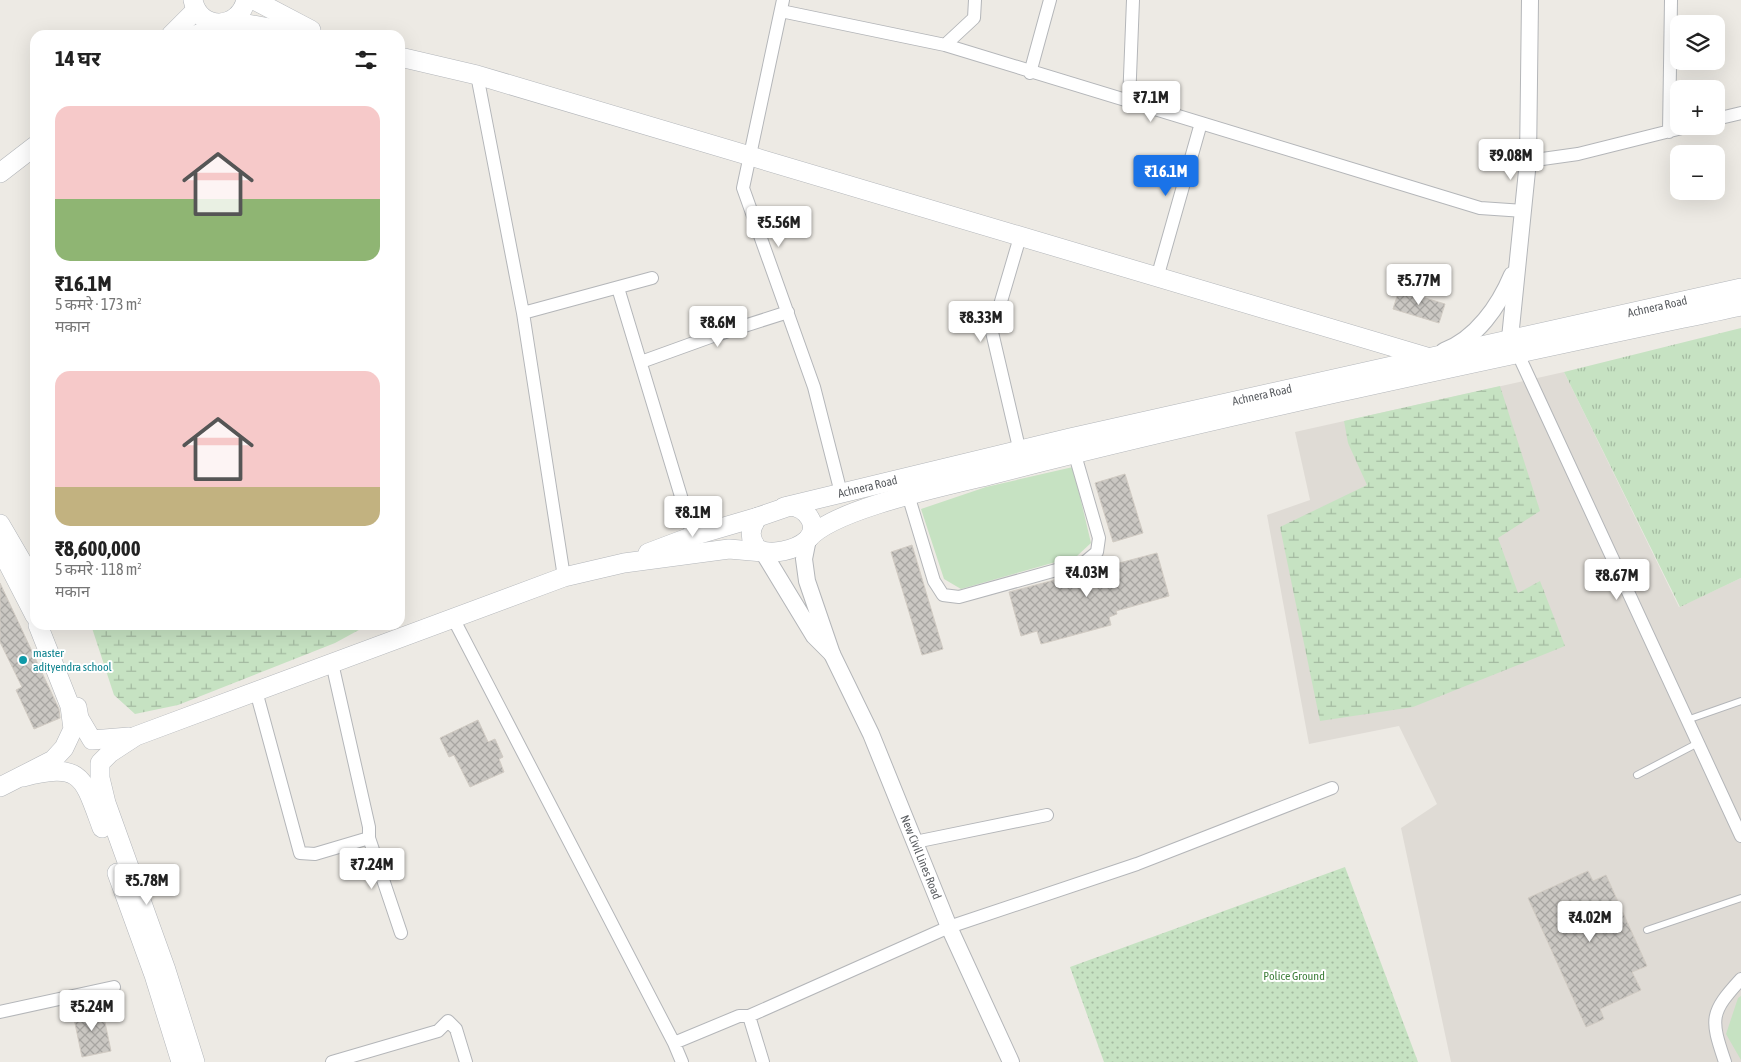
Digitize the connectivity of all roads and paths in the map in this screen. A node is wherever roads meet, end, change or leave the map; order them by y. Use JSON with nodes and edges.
{"nodes":[{"id":1,"x":246,"y":0,"type":"edge"},
{"id":2,"x":254,"y":0,"type":"edge"},
{"id":3,"x":975,"y":0,"type":"edge"},
{"id":4,"x":1050,"y":0,"type":"edge"},
{"id":5,"x":1133,"y":0,"type":"edge"},
{"id":6,"x":1530,"y":0,"type":"edge"},
{"id":7,"x":1671,"y":0,"type":"edge"},
{"id":8,"x":192,"y":3,"type":"edge"},
{"id":9,"x":782,"y":6,"type":"edge"},
{"id":10,"x":227,"y":22,"type":"junction"},
{"id":11,"x":174,"y":30,"type":"edge"},
{"id":12,"x":208,"y":30,"type":"edge"},
{"id":13,"x":276,"y":30,"type":"edge"},
{"id":14,"x":311,"y":30,"type":"edge"},
{"id":15,"x":945,"y":45,"type":"junction"},
{"id":16,"x":405,"y":58,"type":"edge"},
{"id":17,"x":1030,"y":73,"type":"junction"},
{"id":18,"x":477,"y":75,"type":"junction"},
{"id":19,"x":1670,"y":80,"type":"edge"},
{"id":20,"x":1129,"y":102,"type":"junction"},
{"id":21,"x":1741,"y":113,"type":"edge"},
{"id":22,"x":1725,"y":117,"type":"edge"},
{"id":23,"x":1201,"y":123,"type":"junction"},
{"id":24,"x":1670,"y":132,"type":"edge"},
{"id":25,"x":30,"y":150,"type":"edge"},
{"id":26,"x":750,"y":156,"type":"junction"},
{"id":27,"x":1528,"y":161,"type":"junction"},
{"id":28,"x":0,"y":173,"type":"edge"},
{"id":29,"x":1524,"y":211,"type":"junction"},
{"id":30,"x":1020,"y":237,"type":"junction"},
{"id":31,"x":1519,"y":260,"type":"junction"},
{"id":32,"x":652,"y":278,"type":"dead end"},
{"id":33,"x":1157,"y":278,"type":"junction"},
{"id":34,"x":618,"y":288,"type":"junction"},
{"id":35,"x":1741,"y":288,"type":"edge"},
{"id":36,"x":1741,"y":306,"type":"edge"},
{"id":37,"x":788,"y":312,"type":"junction"},
{"id":38,"x":523,"y":313,"type":"junction"},
{"id":39,"x":1514,"y":346,"type":"junction"},
{"id":40,"x":1428,"y":358,"type":"junction"},
{"id":41,"x":641,"y":362,"type":"junction"},
{"id":42,"x":1072,"y":446,"type":"junction"},
{"id":43,"x":1020,"y":452,"type":"junction"},
{"id":44,"x":906,"y":487,"type":"junction"},
{"id":45,"x":841,"y":493,"type":"junction"},
{"id":46,"x":784,"y":507,"type":"junction"},
{"id":47,"x":758,"y":517,"type":"junction"},
{"id":48,"x":0,"y":524,"type":"edge"},
{"id":49,"x":693,"y":536,"type":"junction"},
{"id":50,"x":808,"y":539,"type":"junction"},
{"id":51,"x":0,"y":548,"type":"edge"},
{"id":52,"x":763,"y":552,"type":"junction"},
{"id":53,"x":624,"y":563,"type":"junction"},
{"id":54,"x":30,"y":575,"type":"edge"},
{"id":55,"x":564,"y":577,"type":"junction"},
{"id":56,"x":30,"y":606,"type":"edge"},
{"id":57,"x":453,"y":618,"type":"junction"},
{"id":58,"x":40,"y":630,"type":"edge"},
{"id":59,"x":53,"y":630,"type":"edge"},
{"id":60,"x":832,"y":654,"type":"junction"},
{"id":61,"x":332,"y":663,"type":"junction"},
{"id":62,"x":256,"y":691,"type":"junction"},
{"id":63,"x":1741,"y":701,"type":"edge"},
{"id":64,"x":1687,"y":720,"type":"junction"},
{"id":65,"x":136,"y":736,"type":"junction"},
{"id":66,"x":92,"y":740,"type":"junction"},
{"id":67,"x":1698,"y":743,"type":"junction"},
{"id":68,"x":64,"y":748,"type":"junction"},
{"id":69,"x":100,"y":763,"type":"junction"},
{"id":70,"x":74,"y":773,"type":"junction"},
{"id":71,"x":1637,"y":775,"type":"dead end"},
{"id":72,"x":23,"y":777,"type":"junction"},
{"id":73,"x":0,"y":787,"type":"edge"},
{"id":74,"x":1332,"y":788,"type":"dead end"},
{"id":75,"x":1047,"y":815,"type":"dead end"},
{"id":76,"x":1741,"y":836,"type":"edge"},
{"id":77,"x":369,"y":838,"type":"junction"},
{"id":78,"x":914,"y":842,"type":"junction"},
{"id":79,"x":1741,"y":898,"type":"edge"},
{"id":80,"x":949,"y":927,"type":"junction"},
{"id":81,"x":1648,"y":930,"type":"dead end"},
{"id":82,"x":401,"y":933,"type":"dead end"},
{"id":83,"x":1741,"y":979,"type":"edge"},
{"id":84,"x":114,"y":988,"type":"dead end"},
{"id":85,"x":0,"y":1012,"type":"edge"},
{"id":86,"x":749,"y":1016,"type":"junction"},
{"id":87,"x":674,"y":1043,"type":"junction"},
{"id":88,"x":181,"y":1062,"type":"edge"},
{"id":89,"x":195,"y":1062,"type":"edge"},
{"id":90,"x":332,"y":1062,"type":"edge"},
{"id":91,"x":466,"y":1062,"type":"edge"},
{"id":92,"x":682,"y":1062,"type":"edge"},
{"id":93,"x":763,"y":1062,"type":"edge"},
{"id":94,"x":1011,"y":1062,"type":"edge"},
{"id":95,"x":1726,"y":1062,"type":"edge"}],
"edges":[{"from":1,"to":10,"type":"main road"},
{"from":2,"to":14,"type":"main road"},
{"from":3,"to":15,"type":"street"},
{"from":4,"to":17,"type":"street"},
{"from":5,"to":20,"type":"street"},
{"from":6,"to":27,"type":"street"},
{"from":7,"to":19,"type":"street"},
{"from":8,"to":10,"type":"main road"},
{"from":8,"to":11,"type":"main road"},
{"from":9,"to":15,"type":"street"},
{"from":9,"to":26,"type":"street"},
{"from":10,"to":12,"type":"main road"},
{"from":10,"to":13,"type":"main road"},
{"from":15,"to":17,"type":"street"},
{"from":16,"to":18,"type":"main road"},
{"from":17,"to":20,"type":"street"},
{"from":18,"to":26,"type":"main road"},
{"from":18,"to":38,"type":"street"},
{"from":20,"to":23,"type":"street"},
{"from":21,"to":22,"type":"street"},
{"from":23,"to":29,"type":"street"},
{"from":23,"to":33,"type":"street"},
{"from":24,"to":27,"type":"street"},
{"from":25,"to":28,"type":"main road"},
{"from":26,"to":30,"type":"main road"},
{"from":26,"to":37,"type":"street"},
{"from":27,"to":29,"type":"street"},
{"from":29,"to":31,"type":"street"},
{"from":30,"to":33,"type":"main road"},
{"from":30,"to":43,"type":"street"},
{"from":31,"to":39,"type":"street"},
{"from":31,"to":40,"type":"street"},
{"from":32,"to":34,"type":"street"},
{"from":33,"to":40,"type":"main road"},
{"from":34,"to":38,"type":"street"},
{"from":34,"to":41,"type":"street"},
{"from":35,"to":39,"type":"main road","name":"Achnera Road"},
{"from":36,"to":39,"type":"main road","name":"Achnera Road"},
{"from":37,"to":41,"type":"street"},
{"from":37,"to":45,"type":"street"},
{"from":38,"to":55,"type":"street"},
{"from":39,"to":40,"type":"main road","name":"Achnera Road"},
{"from":39,"to":42,"type":"main road","name":"Achnera Road"},
{"from":39,"to":64,"type":"street"},
{"from":40,"to":42,"type":"main road","name":"Achnera Road"},
{"from":41,"to":49,"type":"street"},
{"from":42,"to":43,"type":"main road","name":"Achnera Road"},
{"from":42,"to":44,"type":"main road","name":"Achnera Road"},
{"from":42,"to":44,"type":"street"},
{"from":43,"to":44,"type":"main road","name":"Achnera Road"},
{"from":44,"to":45,"type":"main road","name":"Achnera Road"},
{"from":44,"to":50,"type":"main road","name":"Achnera Road"},
{"from":45,"to":46,"type":"main road","name":"Achnera Road"},
{"from":46,"to":47,"type":"main road"},
{"from":46,"to":50,"type":"main road"},
{"from":47,"to":49,"type":"main road"},
{"from":47,"to":52,"type":"main road"},
{"from":48,"to":54,"type":"main road"},
{"from":49,"to":53,"type":"main road"},
{"from":50,"to":52,"type":"main road"},
{"from":50,"to":60,"type":"street"},
{"from":51,"to":56,"type":"main road"},
{"from":52,"to":53,"type":"main road"},
{"from":52,"to":60,"type":"street"},
{"from":53,"to":55,"type":"main road"},
{"from":55,"to":57,"type":"main road"},
{"from":57,"to":61,"type":"main road"},
{"from":57,"to":87,"type":"street"},
{"from":58,"to":68,"type":"main road"},
{"from":59,"to":66,"type":"main road"},
{"from":60,"to":78,"type":"street","name":"New Civil Lines Road"},
{"from":61,"to":62,"type":"main road"},
{"from":61,"to":77,"type":"street"},
{"from":62,"to":65,"type":"main road"},
{"from":62,"to":77,"type":"street"},
{"from":63,"to":64,"type":"lane"},
{"from":64,"to":67,"type":"street"},
{"from":65,"to":66,"type":"main road"},
{"from":65,"to":69,"type":"main road"},
{"from":66,"to":68,"type":"main road"},
{"from":66,"to":69,"type":"main road"},
{"from":67,"to":71,"type":"lane"},
{"from":67,"to":76,"type":"street"},
{"from":68,"to":70,"type":"main road"},
{"from":68,"to":72,"type":"main road"},
{"from":69,"to":70,"type":"main road"},
{"from":69,"to":89,"type":"main road"},
{"from":70,"to":72,"type":"main road"},
{"from":70,"to":88,"type":"main road"},
{"from":72,"to":73,"type":"main road"},
{"from":74,"to":80,"type":"street"},
{"from":75,"to":78,"type":"street"},
{"from":77,"to":82,"type":"street"},
{"from":78,"to":80,"type":"street","name":"New Civil Lines Road"},
{"from":79,"to":81,"type":"lane"},
{"from":80,"to":86,"type":"street"},
{"from":80,"to":94,"type":"street","name":"New Civil Lines Road"},
{"from":83,"to":95,"type":"street"},
{"from":84,"to":85,"type":"street"},
{"from":86,"to":87,"type":"street"},
{"from":86,"to":93,"type":"street"},
{"from":87,"to":92,"type":"street"},
{"from":90,"to":91,"type":"street"}]}
